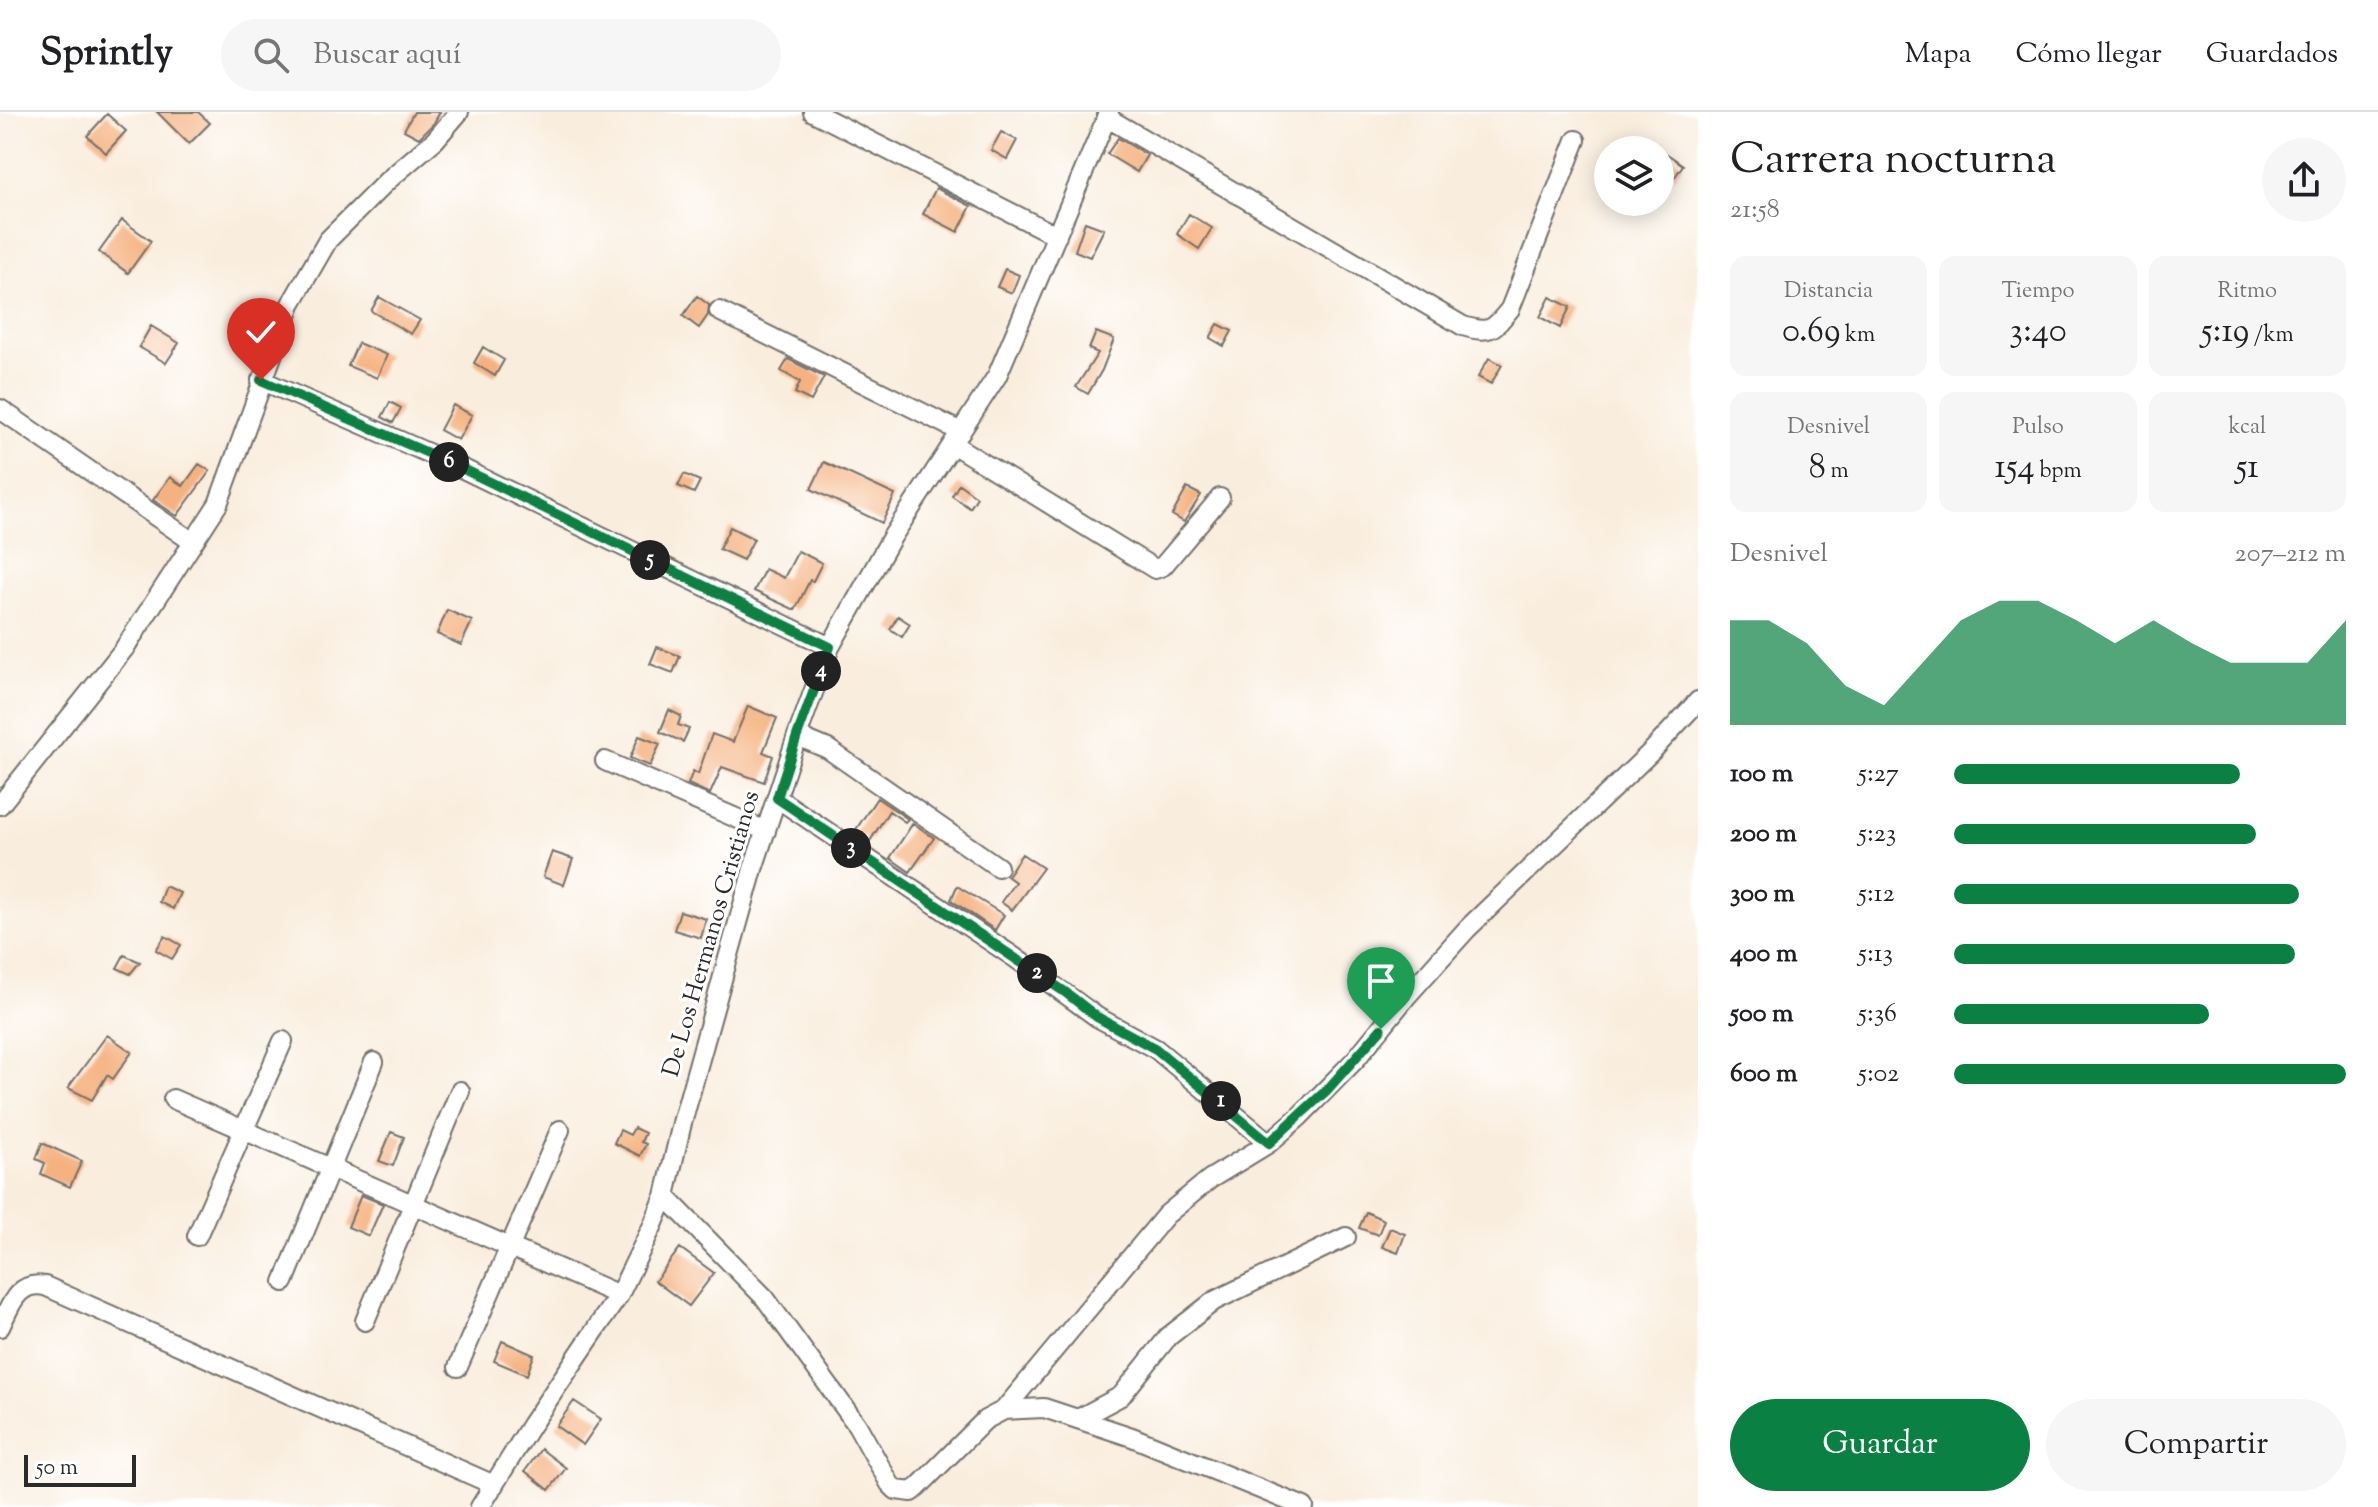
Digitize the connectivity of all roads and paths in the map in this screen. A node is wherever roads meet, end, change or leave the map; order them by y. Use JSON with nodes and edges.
{"nodes":[{"id":1,"x":459,"y":112,"type":"edge"},
{"id":2,"x":813,"y":112,"type":"edge"},
{"id":3,"x":1108,"y":114,"type":"edge"},
{"id":4,"x":1576,"y":140,"type":"dead end"},
{"id":5,"x":1057,"y":236,"type":"junction"},
{"id":6,"x":719,"y":311,"type":"dead end"},
{"id":7,"x":261,"y":380,"type":"junction"},
{"id":8,"x":0,"y":409,"type":"edge"},
{"id":9,"x":958,"y":438,"type":"junction"},
{"id":10,"x":1220,"y":498,"type":"dead end"},
{"id":11,"x":193,"y":542,"type":"junction"},
{"id":12,"x":830,"y":647,"type":"junction"},
{"id":13,"x":1698,"y":701,"type":"edge"},
{"id":14,"x":797,"y":736,"type":"junction"},
{"id":15,"x":605,"y":761,"type":"dead end"},
{"id":16,"x":777,"y":798,"type":"junction"},
{"id":17,"x":0,"y":805,"type":"edge"},
{"id":18,"x":766,"y":831,"type":"junction"},
{"id":19,"x":998,"y":867,"type":"dead end"},
{"id":20,"x":283,"y":1041,"type":"dead end"},
{"id":21,"x":374,"y":1062,"type":"dead end"},
{"id":22,"x":460,"y":1091,"type":"dead end"},
{"id":23,"x":173,"y":1099,"type":"dead end"},
{"id":24,"x":560,"y":1130,"type":"dead end"},
{"id":25,"x":243,"y":1131,"type":"junction"},
{"id":26,"x":1269,"y":1143,"type":"junction"},
{"id":27,"x":330,"y":1169,"type":"junction"},
{"id":28,"x":665,"y":1196,"type":"junction"},
{"id":29,"x":413,"y":1206,"type":"junction"},
{"id":30,"x":197,"y":1236,"type":"dead end"},
{"id":31,"x":1346,"y":1237,"type":"dead end"},
{"id":32,"x":509,"y":1247,"type":"junction"},
{"id":33,"x":284,"y":1282,"type":"dead end"},
{"id":34,"x":619,"y":1295,"type":"junction"},
{"id":35,"x":365,"y":1321,"type":"dead end"},
{"id":36,"x":0,"y":1327,"type":"edge"},
{"id":37,"x":458,"y":1367,"type":"dead end"},
{"id":38,"x":1004,"y":1410,"type":"junction"},
{"id":39,"x":1078,"y":1419,"type":"junction"},
{"id":40,"x":494,"y":1485,"type":"junction"},
{"id":41,"x":901,"y":1500,"type":"edge"},
{"id":42,"x":480,"y":1507,"type":"edge"},
{"id":43,"x":1304,"y":1507,"type":"edge"}],
"edges":[{"from":1,"to":7,"type":"street"},
{"from":2,"to":5,"type":"street"},
{"from":3,"to":4,"type":"street"},
{"from":3,"to":5,"type":"street","name":"De Los Hermanos Cristianos"},
{"from":5,"to":9,"type":"street","name":"De Los Hermanos Cristianos"},
{"from":6,"to":9,"type":"street"},
{"from":7,"to":11,"type":"street"},
{"from":7,"to":12,"type":"street"},
{"from":8,"to":11,"type":"street"},
{"from":9,"to":10,"type":"street"},
{"from":9,"to":12,"type":"street","name":"De Los Hermanos Cristianos"},
{"from":11,"to":17,"type":"street"},
{"from":12,"to":14,"type":"street","name":"De Los Hermanos Cristianos"},
{"from":13,"to":26,"type":"street"},
{"from":14,"to":16,"type":"street","name":"De Los Hermanos Cristianos"},
{"from":14,"to":19,"type":"street"},
{"from":15,"to":18,"type":"street"},
{"from":16,"to":18,"type":"street","name":"De Los Hermanos Cristianos"},
{"from":16,"to":26,"type":"street"},
{"from":18,"to":28,"type":"street","name":"De Los Hermanos Cristianos"},
{"from":20,"to":25,"type":"street"},
{"from":21,"to":27,"type":"street"},
{"from":22,"to":29,"type":"street"},
{"from":23,"to":25,"type":"street"},
{"from":24,"to":32,"type":"street"},
{"from":25,"to":27,"type":"street"},
{"from":25,"to":30,"type":"street"},
{"from":26,"to":38,"type":"street"},
{"from":27,"to":29,"type":"street"},
{"from":27,"to":33,"type":"street"},
{"from":28,"to":34,"type":"street","name":"De Los Hermanos Cristianos"},
{"from":28,"to":41,"type":"street"},
{"from":29,"to":32,"type":"street"},
{"from":29,"to":35,"type":"street"},
{"from":31,"to":39,"type":"street"},
{"from":32,"to":34,"type":"street"},
{"from":32,"to":37,"type":"street"},
{"from":34,"to":40,"type":"street","name":"De Los Hermanos Cristianos"},
{"from":36,"to":40,"type":"street"},
{"from":38,"to":39,"type":"street"},
{"from":38,"to":41,"type":"street"},
{"from":39,"to":43,"type":"street"},
{"from":40,"to":42,"type":"street","name":"De Los Hermanos Cristianos"}]}
